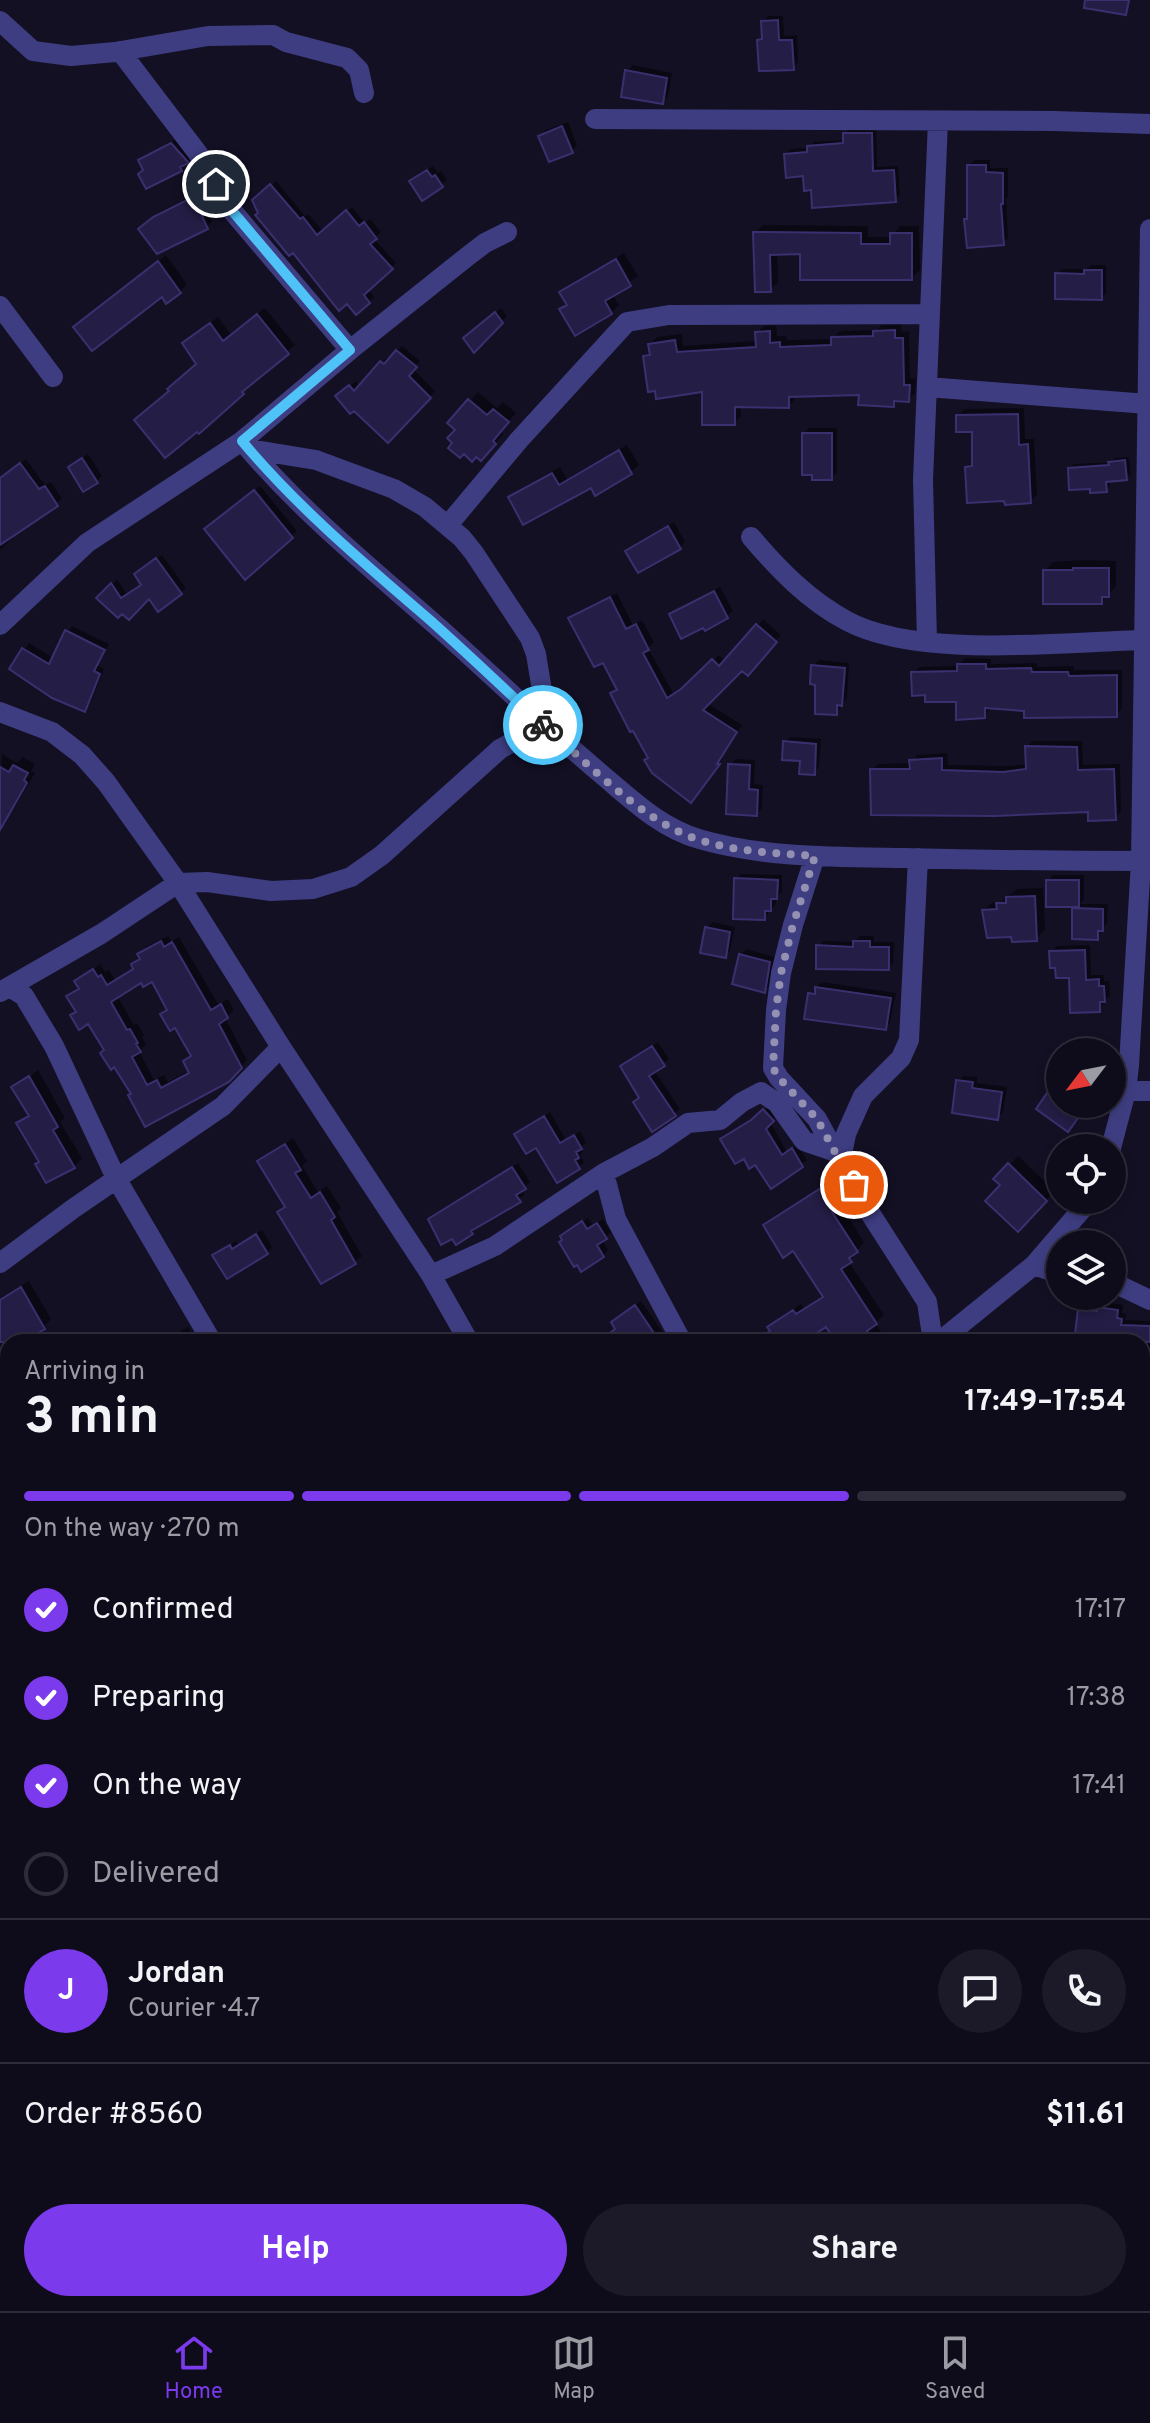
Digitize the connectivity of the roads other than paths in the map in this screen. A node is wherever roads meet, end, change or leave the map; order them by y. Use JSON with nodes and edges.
{"nodes":[{"id":1,"x":0,"y":21,"type":"edge"},
{"id":2,"x":120,"y":51,"type":"junction"},
{"id":3,"x":364,"y":93,"type":"dead end"},
{"id":4,"x":595,"y":119,"type":"dead end"},
{"id":5,"x":938,"y":121,"type":"junction"},
{"id":6,"x":1150,"y":124,"type":"edge"},
{"id":7,"x":1150,"y":229,"type":"edge"},
{"id":8,"x":507,"y":232,"type":"dead end"},
{"id":9,"x":0,"y":306,"type":"edge"},
{"id":10,"x":930,"y":314,"type":"junction"},
{"id":11,"x":1149,"y":330,"type":"edge"},
{"id":12,"x":350,"y":350,"type":"junction"},
{"id":13,"x":53,"y":377,"type":"dead end"},
{"id":14,"x":927,"y":387,"type":"junction"},
{"id":15,"x":1148,"y":404,"type":"junction"},
{"id":16,"x":245,"y":445,"type":"junction"},
{"id":17,"x":448,"y":525,"type":"junction"},
{"id":18,"x":751,"y":537,"type":"dead end"},
{"id":19,"x":1148,"y":552,"type":"edge"},
{"id":20,"x":0,"y":625,"type":"edge"},
{"id":21,"x":1143,"y":640,"type":"junction"},
{"id":22,"x":927,"y":641,"type":"junction"},
{"id":23,"x":0,"y":712,"type":"edge"},
{"id":24,"x":545,"y":723,"type":"junction"},
{"id":25,"x":815,"y":856,"type":"junction"},
{"id":26,"x":918,"y":858,"type":"junction"},
{"id":27,"x":1146,"y":861,"type":"edge"},
{"id":28,"x":178,"y":883,"type":"junction"},
{"id":29,"x":5,"y":989,"type":"edge"},
{"id":30,"x":281,"y":1047,"type":"junction"},
{"id":31,"x":1126,"y":1091,"type":"joint"},
{"id":32,"x":1150,"y":1091,"type":"edge"},
{"id":33,"x":839,"y":1153,"type":"junction"},
{"id":34,"x":604,"y":1173,"type":"junction"},
{"id":35,"x":116,"y":1178,"type":"junction"},
{"id":36,"x":1078,"y":1214,"type":"edge"},
{"id":37,"x":0,"y":1263,"type":"edge"},
{"id":38,"x":1034,"y":1265,"type":"junction"},
{"id":39,"x":1046,"y":1269,"type":"edge"},
{"id":40,"x":431,"y":1275,"type":"junction"},
{"id":41,"x":1126,"y":1289,"type":"edge"},
{"id":42,"x":1150,"y":1300,"type":"edge"},
{"id":43,"x":927,"y":1302,"type":"junction"},
{"id":44,"x":207,"y":1334,"type":"edge"},
{"id":45,"x":464,"y":1334,"type":"edge"},
{"id":46,"x":678,"y":1334,"type":"edge"},
{"id":47,"x":934,"y":1334,"type":"edge"},
{"id":48,"x":966,"y":1334,"type":"edge"}],
"edges":[{"from":1,"to":2,"type":"street"},
{"from":2,"to":3,"type":"street"},
{"from":2,"to":12,"type":"street"},
{"from":4,"to":5,"type":"street"},
{"from":5,"to":6,"type":"street"},
{"from":5,"to":10,"type":"street"},
{"from":7,"to":11,"type":"street"},
{"from":8,"to":12,"type":"street"},
{"from":9,"to":13,"type":"street"},
{"from":10,"to":14,"type":"street"},
{"from":10,"to":17,"type":"street"},
{"from":11,"to":15,"type":"street"},
{"from":12,"to":16,"type":"street"},
{"from":14,"to":15,"type":"street"},
{"from":14,"to":22,"type":"street"},
{"from":15,"to":19,"type":"street"},
{"from":16,"to":17,"type":"street"},
{"from":16,"to":20,"type":"street"},
{"from":16,"to":24,"type":"street"},
{"from":17,"to":24,"type":"street"},
{"from":18,"to":22,"type":"street"},
{"from":19,"to":21,"type":"street"},
{"from":21,"to":22,"type":"street"},
{"from":21,"to":27,"type":"street"},
{"from":23,"to":28,"type":"street"},
{"from":24,"to":25,"type":"street"},
{"from":24,"to":28,"type":"street"},
{"from":25,"to":26,"type":"street"},
{"from":25,"to":33,"type":"street"},
{"from":26,"to":27,"type":"street"},
{"from":26,"to":33,"type":"street"},
{"from":27,"to":31,"type":"street"},
{"from":28,"to":29,"type":"street"},
{"from":28,"to":30,"type":"street"},
{"from":29,"to":35,"type":"street"},
{"from":30,"to":35,"type":"street"},
{"from":30,"to":40,"type":"street"},
{"from":31,"to":32,"type":"street"},
{"from":33,"to":34,"type":"street"},
{"from":33,"to":43,"type":"street"},
{"from":34,"to":40,"type":"street"},
{"from":34,"to":46,"type":"street"},
{"from":35,"to":37,"type":"street"},
{"from":35,"to":44,"type":"street"},
{"from":36,"to":38,"type":"street"},
{"from":38,"to":39,"type":"street"},
{"from":38,"to":48,"type":"street"},
{"from":40,"to":45,"type":"street"},
{"from":41,"to":42,"type":"street"},
{"from":43,"to":47,"type":"street"},
{"from":43,"to":48,"type":"street"}]}
